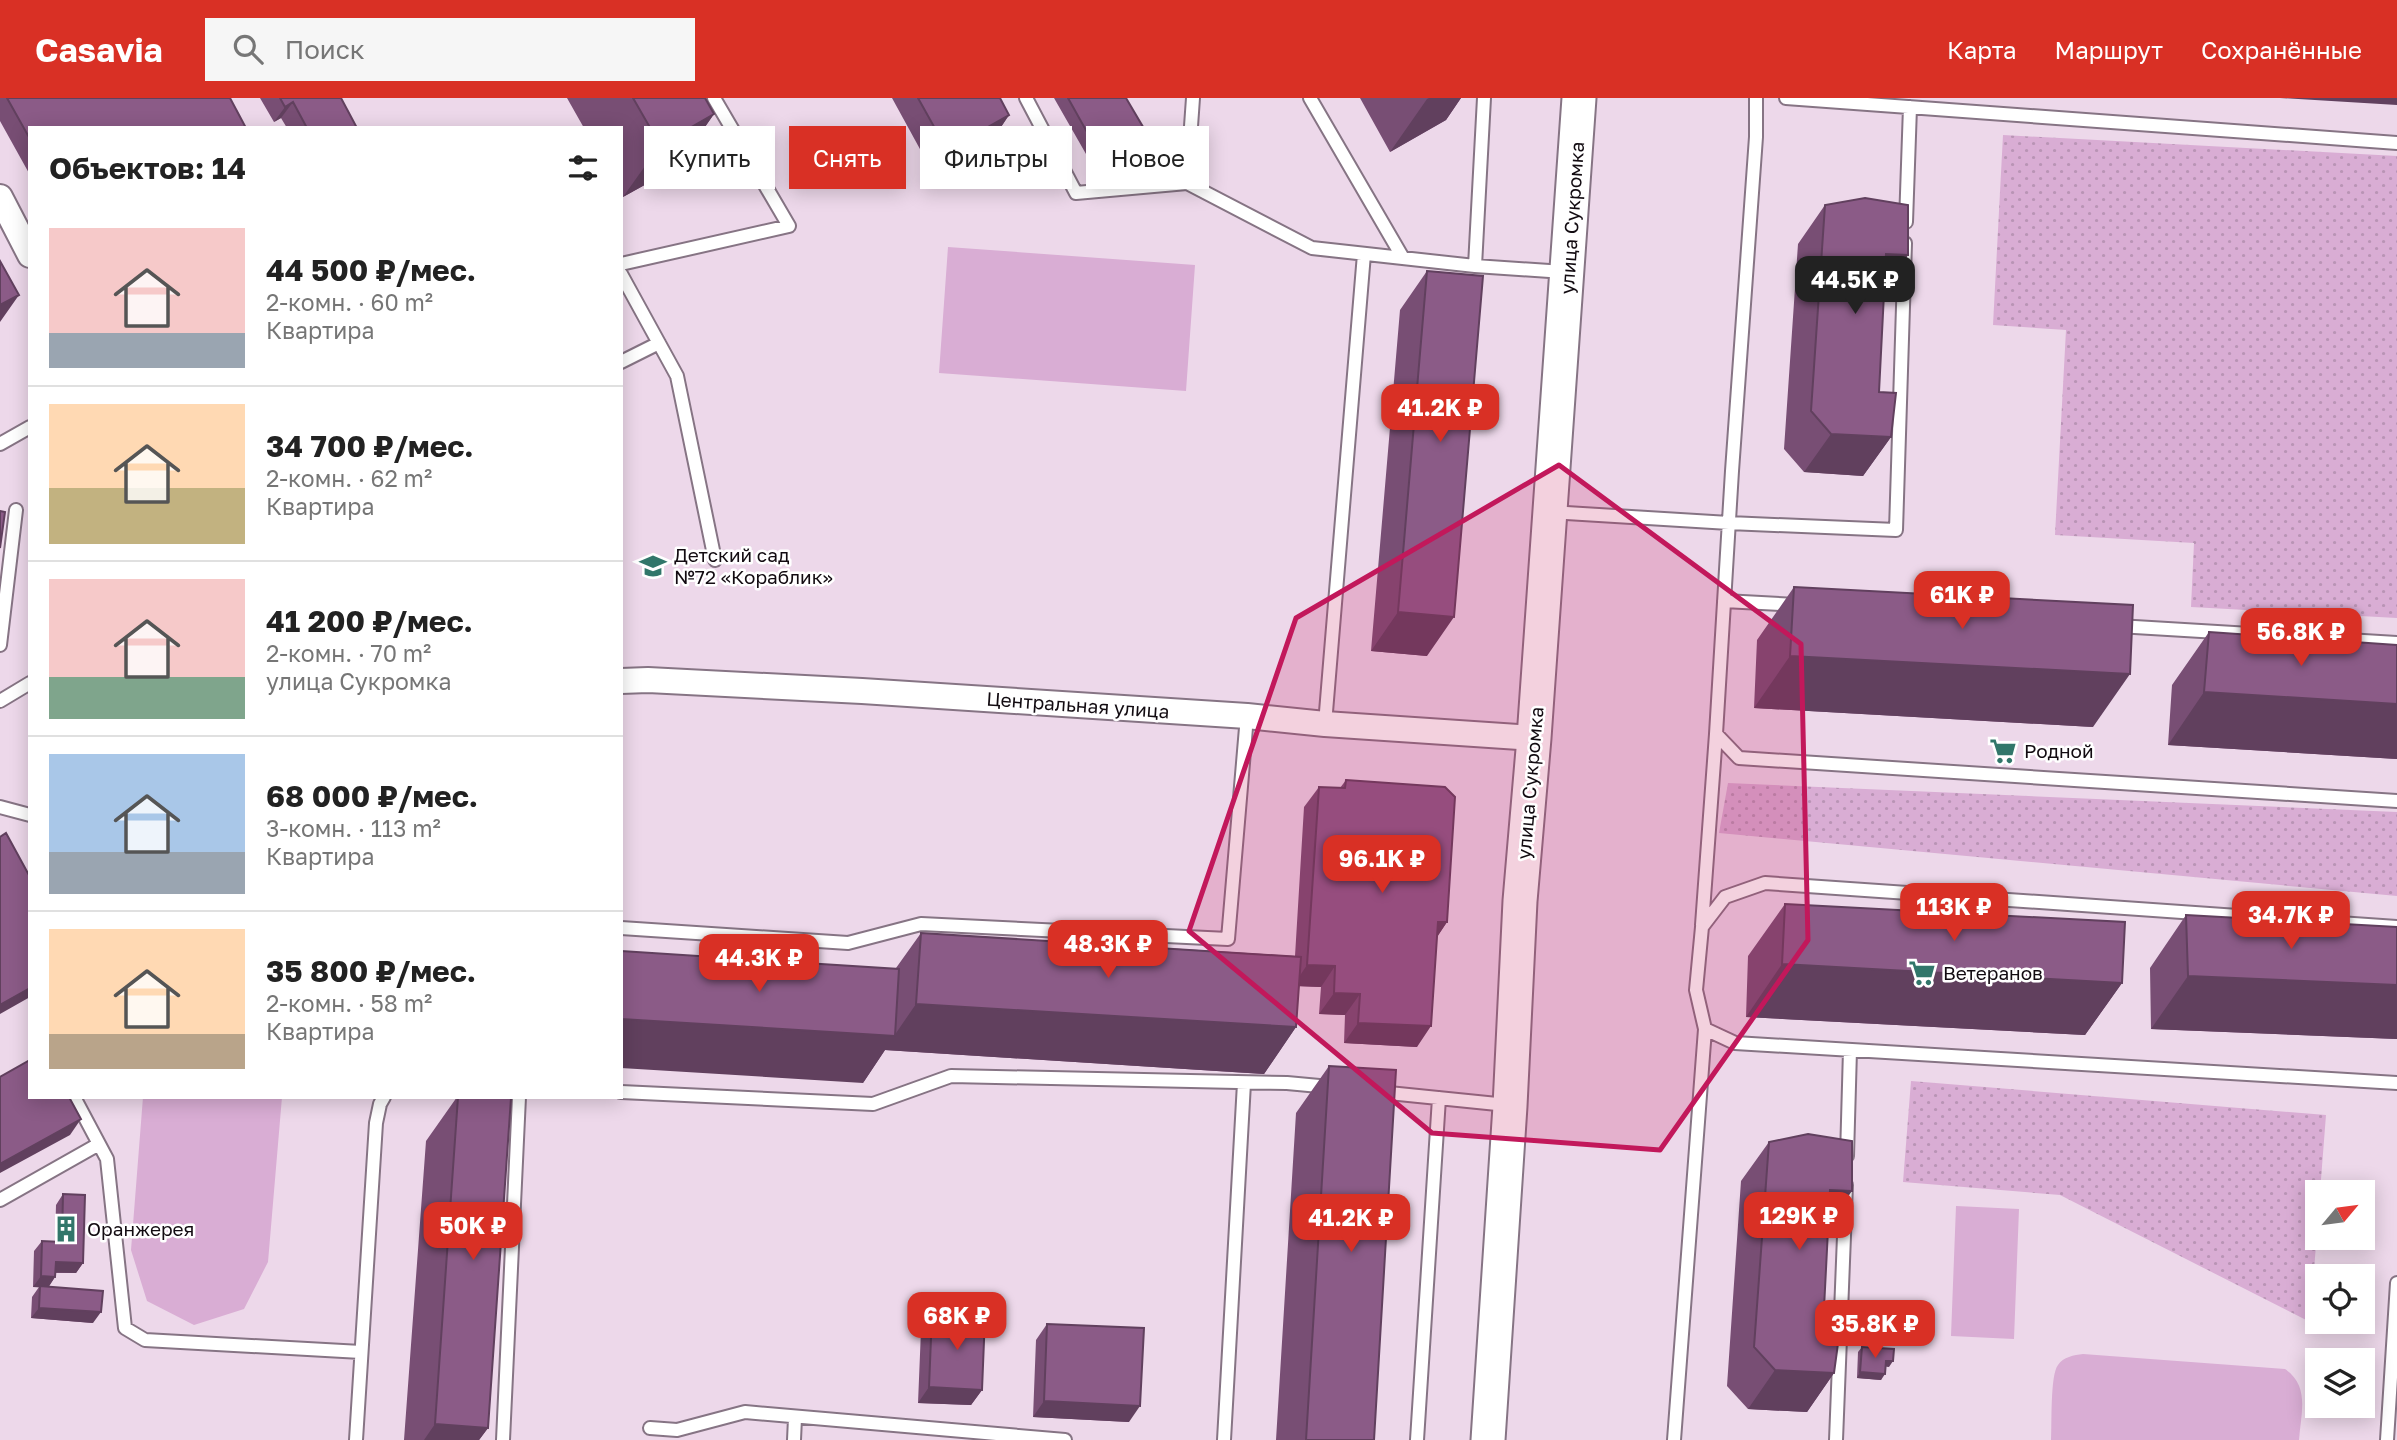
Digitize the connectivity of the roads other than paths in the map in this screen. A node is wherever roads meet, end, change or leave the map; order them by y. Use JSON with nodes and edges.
{"nodes":[{"id":1,"x":714,"y":98,"type":"edge"},
{"id":2,"x":1026,"y":98,"type":"edge"},
{"id":3,"x":1193,"y":98,"type":"edge"},
{"id":4,"x":1310,"y":98,"type":"edge"},
{"id":5,"x":1484,"y":98,"type":"edge"},
{"id":6,"x":1756,"y":98,"type":"edge"},
{"id":7,"x":1786,"y":98,"type":"edge"},
{"id":8,"x":1910,"y":107,"type":"junction"},
{"id":9,"x":1580,"y":108,"type":"edge"},
{"id":10,"x":1191,"y":126,"type":"edge"},
{"id":11,"x":2397,"y":143,"type":"edge"},
{"id":12,"x":1120,"y":189,"type":"edge"},
{"id":13,"x":1199,"y":189,"type":"edge"},
{"id":14,"x":0,"y":197,"type":"edge"},
{"id":15,"x":28,"y":251,"type":"edge"},
{"id":16,"x":1364,"y":254,"type":"junction"},
{"id":17,"x":1402,"y":258,"type":"junction"},
{"id":18,"x":623,"y":264,"type":"edge"},
{"id":19,"x":1475,"y":266,"type":"junction"},
{"id":20,"x":1568,"y":272,"type":"junction"},
{"id":21,"x":623,"y":278,"type":"edge"},
{"id":22,"x":659,"y":343,"type":"junction"},
{"id":23,"x":623,"y":361,"type":"edge"},
{"id":24,"x":28,"y":428,"type":"edge"},
{"id":25,"x":0,"y":444,"type":"edge"},
{"id":26,"x":16,"y":510,"type":"dead end"},
{"id":27,"x":1550,"y":512,"type":"junction"},
{"id":28,"x":1729,"y":523,"type":"junction"},
{"id":29,"x":715,"y":560,"type":"dead end"},
{"id":30,"x":1724,"y":601,"type":"junction"},
{"id":31,"x":1808,"y":606,"type":"edge"},
{"id":32,"x":2101,"y":624,"type":"edge"},
{"id":33,"x":2397,"y":643,"type":"edge"},
{"id":34,"x":0,"y":645,"type":"edge"},
{"id":35,"x":623,"y":681,"type":"edge"},
{"id":36,"x":28,"y":684,"type":"edge"},
{"id":37,"x":0,"y":701,"type":"edge"},
{"id":38,"x":1247,"y":716,"type":"junction"},
{"id":39,"x":1325,"y":724,"type":"junction"},
{"id":40,"x":1716,"y":734,"type":"junction"},
{"id":41,"x":1534,"y":738,"type":"junction"},
{"id":42,"x":2397,"y":801,"type":"edge"},
{"id":43,"x":0,"y":807,"type":"edge"},
{"id":44,"x":28,"y":814,"type":"edge"},
{"id":45,"x":1702,"y":927,"type":"junction"},
{"id":46,"x":2397,"y":927,"type":"edge"},
{"id":47,"x":623,"y":928,"type":"edge"},
{"id":48,"x":1705,"y":1029,"type":"junction"},
{"id":49,"x":1850,"y":1050,"type":"junction"},
{"id":50,"x":1244,"y":1083,"type":"junction"},
{"id":51,"x":2397,"y":1083,"type":"edge"},
{"id":52,"x":1343,"y":1089,"type":"edge"},
{"id":53,"x":1370,"y":1091,"type":"edge"},
{"id":54,"x":623,"y":1092,"type":"edge"},
{"id":55,"x":1439,"y":1098,"type":"junction"},
{"id":56,"x":75,"y":1099,"type":"edge"},
{"id":57,"x":383,"y":1099,"type":"edge"},
{"id":58,"x":519,"y":1099,"type":"edge"},
{"id":59,"x":1510,"y":1106,"type":"junction"},
{"id":60,"x":99,"y":1144,"type":"junction"},
{"id":61,"x":0,"y":1200,"type":"edge"},
{"id":62,"x":2397,"y":1283,"type":"edge"},
{"id":63,"x":2397,"y":1289,"type":"edge"},
{"id":64,"x":361,"y":1352,"type":"junction"},
{"id":65,"x":795,"y":1418,"type":"junction"},
{"id":66,"x":650,"y":1428,"type":"dead end"},
{"id":67,"x":356,"y":1440,"type":"edge"},
{"id":68,"x":503,"y":1440,"type":"edge"},
{"id":69,"x":793,"y":1440,"type":"edge"},
{"id":70,"x":1065,"y":1440,"type":"edge"},
{"id":71,"x":1224,"y":1440,"type":"edge"},
{"id":72,"x":1417,"y":1440,"type":"edge"},
{"id":73,"x":1488,"y":1440,"type":"edge"},
{"id":74,"x":1674,"y":1440,"type":"edge"},
{"id":75,"x":1836,"y":1440,"type":"edge"},
{"id":76,"x":2387,"y":1440,"type":"edge"}],
"edges":[{"from":1,"to":18,"type":"lane"},
{"from":2,"to":12,"type":"lane"},
{"from":3,"to":10,"type":"lane"},
{"from":4,"to":17,"type":"lane"},
{"from":5,"to":19,"type":"lane"},
{"from":6,"to":28,"type":"lane"},
{"from":7,"to":8,"type":"lane"},
{"from":8,"to":11,"type":"lane"},
{"from":8,"to":28,"type":"lane"},
{"from":9,"to":20,"type":"street","name":"улица Сукромка"},
{"from":13,"to":16,"type":"lane"},
{"from":14,"to":15,"type":"street"},
{"from":16,"to":17,"type":"lane"},
{"from":16,"to":39,"type":"lane"},
{"from":17,"to":19,"type":"lane"},
{"from":19,"to":20,"type":"lane"},
{"from":20,"to":27,"type":"street","name":"улица Сукромка"},
{"from":21,"to":22,"type":"lane"},
{"from":22,"to":23,"type":"lane"},
{"from":22,"to":29,"type":"lane"},
{"from":24,"to":25,"type":"lane"},
{"from":26,"to":34,"type":"lane"},
{"from":27,"to":28,"type":"lane"},
{"from":27,"to":41,"type":"street","name":"улица Сукромка"},
{"from":28,"to":30,"type":"lane"},
{"from":30,"to":31,"type":"lane"},
{"from":30,"to":40,"type":"lane"},
{"from":32,"to":33,"type":"lane"},
{"from":35,"to":38,"type":"street","name":"Центральная улица"},
{"from":36,"to":37,"type":"lane"},
{"from":38,"to":39,"type":"street","name":"Центральная улица"},
{"from":38,"to":47,"type":"lane"},
{"from":39,"to":41,"type":"street","name":"Центральная улица"},
{"from":40,"to":42,"type":"lane"},
{"from":40,"to":45,"type":"lane"},
{"from":41,"to":59,"type":"street","name":"улица Сукромка"},
{"from":43,"to":44,"type":"lane"},
{"from":45,"to":46,"type":"lane"},
{"from":45,"to":48,"type":"lane"},
{"from":48,"to":49,"type":"lane"},
{"from":48,"to":74,"type":"lane"},
{"from":49,"to":51,"type":"lane"},
{"from":49,"to":75,"type":"lane"},
{"from":50,"to":52,"type":"lane"},
{"from":50,"to":54,"type":"lane"},
{"from":50,"to":71,"type":"lane"},
{"from":53,"to":55,"type":"lane"},
{"from":55,"to":59,"type":"lane"},
{"from":55,"to":72,"type":"lane"},
{"from":56,"to":60,"type":"lane"},
{"from":57,"to":64,"type":"lane"},
{"from":58,"to":68,"type":"lane"},
{"from":59,"to":73,"type":"street","name":"улица Сукромка"},
{"from":60,"to":61,"type":"lane"},
{"from":60,"to":64,"type":"lane"},
{"from":62,"to":63,"type":"lane"},
{"from":63,"to":76,"type":"lane"},
{"from":64,"to":67,"type":"lane"},
{"from":65,"to":66,"type":"lane"},
{"from":65,"to":69,"type":"lane"},
{"from":65,"to":70,"type":"lane"}]}
